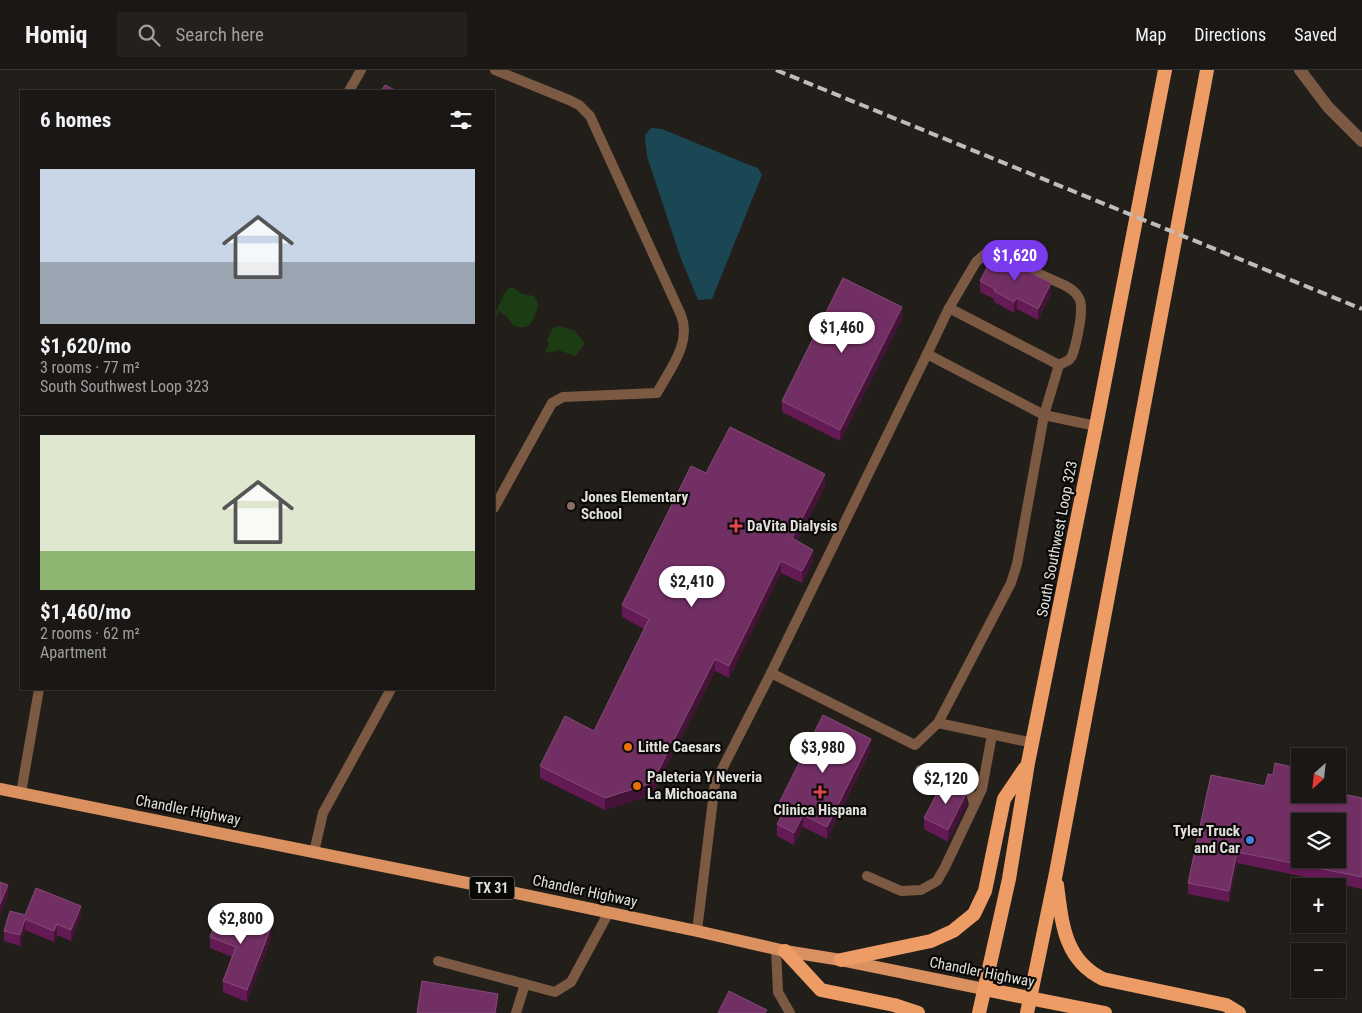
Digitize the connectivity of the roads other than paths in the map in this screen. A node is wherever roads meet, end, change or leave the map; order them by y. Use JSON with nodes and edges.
{"nodes":[{"id":1,"x":361,"y":70,"type":"edge"},
{"id":2,"x":495,"y":70,"type":"edge"},
{"id":3,"x":1165,"y":70,"type":"edge"},
{"id":4,"x":1206,"y":70,"type":"edge"},
{"id":5,"x":1300,"y":70,"type":"edge"},
{"id":6,"x":350,"y":90,"type":"edge"},
{"id":7,"x":1362,"y":140,"type":"edge"},
{"id":8,"x":949,"y":308,"type":"junction"},
{"id":9,"x":927,"y":354,"type":"junction"},
{"id":10,"x":1059,"y":365,"type":"junction"},
{"id":11,"x":1044,"y":415,"type":"junction"},
{"id":12,"x":1096,"y":426,"type":"junction"},
{"id":13,"x":495,"y":506,"type":"edge"},
{"id":14,"x":771,"y":673,"type":"junction"},
{"id":15,"x":39,"y":690,"type":"edge"},
{"id":16,"x":390,"y":690,"type":"edge"},
{"id":17,"x":938,"y":723,"type":"junction"},
{"id":18,"x":992,"y":735,"type":"junction"},
{"id":19,"x":1033,"y":743,"type":"junction"},
{"id":20,"x":1028,"y":763,"type":"junction"},
{"id":21,"x":920,"y":770,"type":"dead end"},
{"id":22,"x":0,"y":789,"type":"edge"},
{"id":23,"x":21,"y":793,"type":"junction"},
{"id":24,"x":974,"y":805,"type":"junction"},
{"id":25,"x":314,"y":852,"type":"junction"},
{"id":26,"x":1056,"y":873,"type":"junction"},
{"id":27,"x":867,"y":876,"type":"dead end"},
{"id":28,"x":609,"y":912,"type":"junction"},
{"id":29,"x":697,"y":930,"type":"junction"},
{"id":30,"x":780,"y":950,"type":"junction"},
{"id":31,"x":840,"y":960,"type":"junction"},
{"id":32,"x":438,"y":962,"type":"dead end"},
{"id":33,"x":525,"y":984,"type":"junction"},
{"id":34,"x":984,"y":989,"type":"junction"},
{"id":35,"x":1030,"y":998,"type":"junction"},
{"id":36,"x":787,"y":1011,"type":"edge"},
{"id":37,"x":516,"y":1013,"type":"edge"},
{"id":38,"x":918,"y":1013,"type":"edge"},
{"id":39,"x":979,"y":1013,"type":"edge"},
{"id":40,"x":1027,"y":1013,"type":"edge"},
{"id":41,"x":1105,"y":1013,"type":"edge"},
{"id":42,"x":1239,"y":1013,"type":"edge"}],
"edges":[{"from":1,"to":6,"type":"lane"},
{"from":2,"to":13,"type":"lane"},
{"from":3,"to":12,"type":"highway","name":"South Southwest Loop 323"},
{"from":4,"to":26,"type":"highway"},
{"from":5,"to":7,"type":"street"},
{"from":8,"to":9,"type":"lane"},
{"from":8,"to":10,"type":"lane"},
{"from":8,"to":10,"type":"lane"},
{"from":9,"to":11,"type":"lane"},
{"from":9,"to":14,"type":"lane"},
{"from":10,"to":11,"type":"lane"},
{"from":11,"to":12,"type":"lane"},
{"from":11,"to":17,"type":"lane"},
{"from":12,"to":19,"type":"highway","name":"South Southwest Loop 323"},
{"from":14,"to":17,"type":"lane"},
{"from":14,"to":29,"type":"lane"},
{"from":15,"to":23,"type":"lane"},
{"from":16,"to":25,"type":"lane"},
{"from":17,"to":18,"type":"lane"},
{"from":18,"to":19,"type":"lane"},
{"from":18,"to":24,"type":"lane"},
{"from":19,"to":20,"type":"highway","name":"South Southwest Loop 323"},
{"from":20,"to":31,"type":"highway"},
{"from":20,"to":34,"type":"highway","name":"South Southwest Loop 323"},
{"from":21,"to":24,"type":"lane"},
{"from":22,"to":23,"type":"main road","name":"Chandler Highway","number":"TX 31"},
{"from":23,"to":25,"type":"main road","name":"Chandler Highway","number":"TX 31"},
{"from":24,"to":27,"type":"lane"},
{"from":25,"to":28,"type":"main road","name":"Chandler Highway","number":"TX 31"},
{"from":26,"to":35,"type":"highway"},
{"from":26,"to":42,"type":"highway"},
{"from":28,"to":29,"type":"main road","name":"Chandler Highway","number":"TX 31"},
{"from":28,"to":33,"type":"lane"},
{"from":29,"to":30,"type":"main road","name":"Chandler Highway","number":"TX 31"},
{"from":30,"to":31,"type":"main road","name":"Chandler Highway","number":"TX 31"},
{"from":30,"to":36,"type":"lane"},
{"from":30,"to":38,"type":"highway"},
{"from":31,"to":34,"type":"main road","name":"Chandler Highway","number":"TX 31"},
{"from":32,"to":33,"type":"lane"},
{"from":33,"to":37,"type":"lane"},
{"from":34,"to":35,"type":"highway","name":"Chandler Highway","number":"TX 31"},
{"from":34,"to":39,"type":"highway","name":"South Southwest Loop 323"},
{"from":35,"to":40,"type":"highway"},
{"from":35,"to":41,"type":"highway","name":"Chandler Highway","number":"TX 31"}]}
